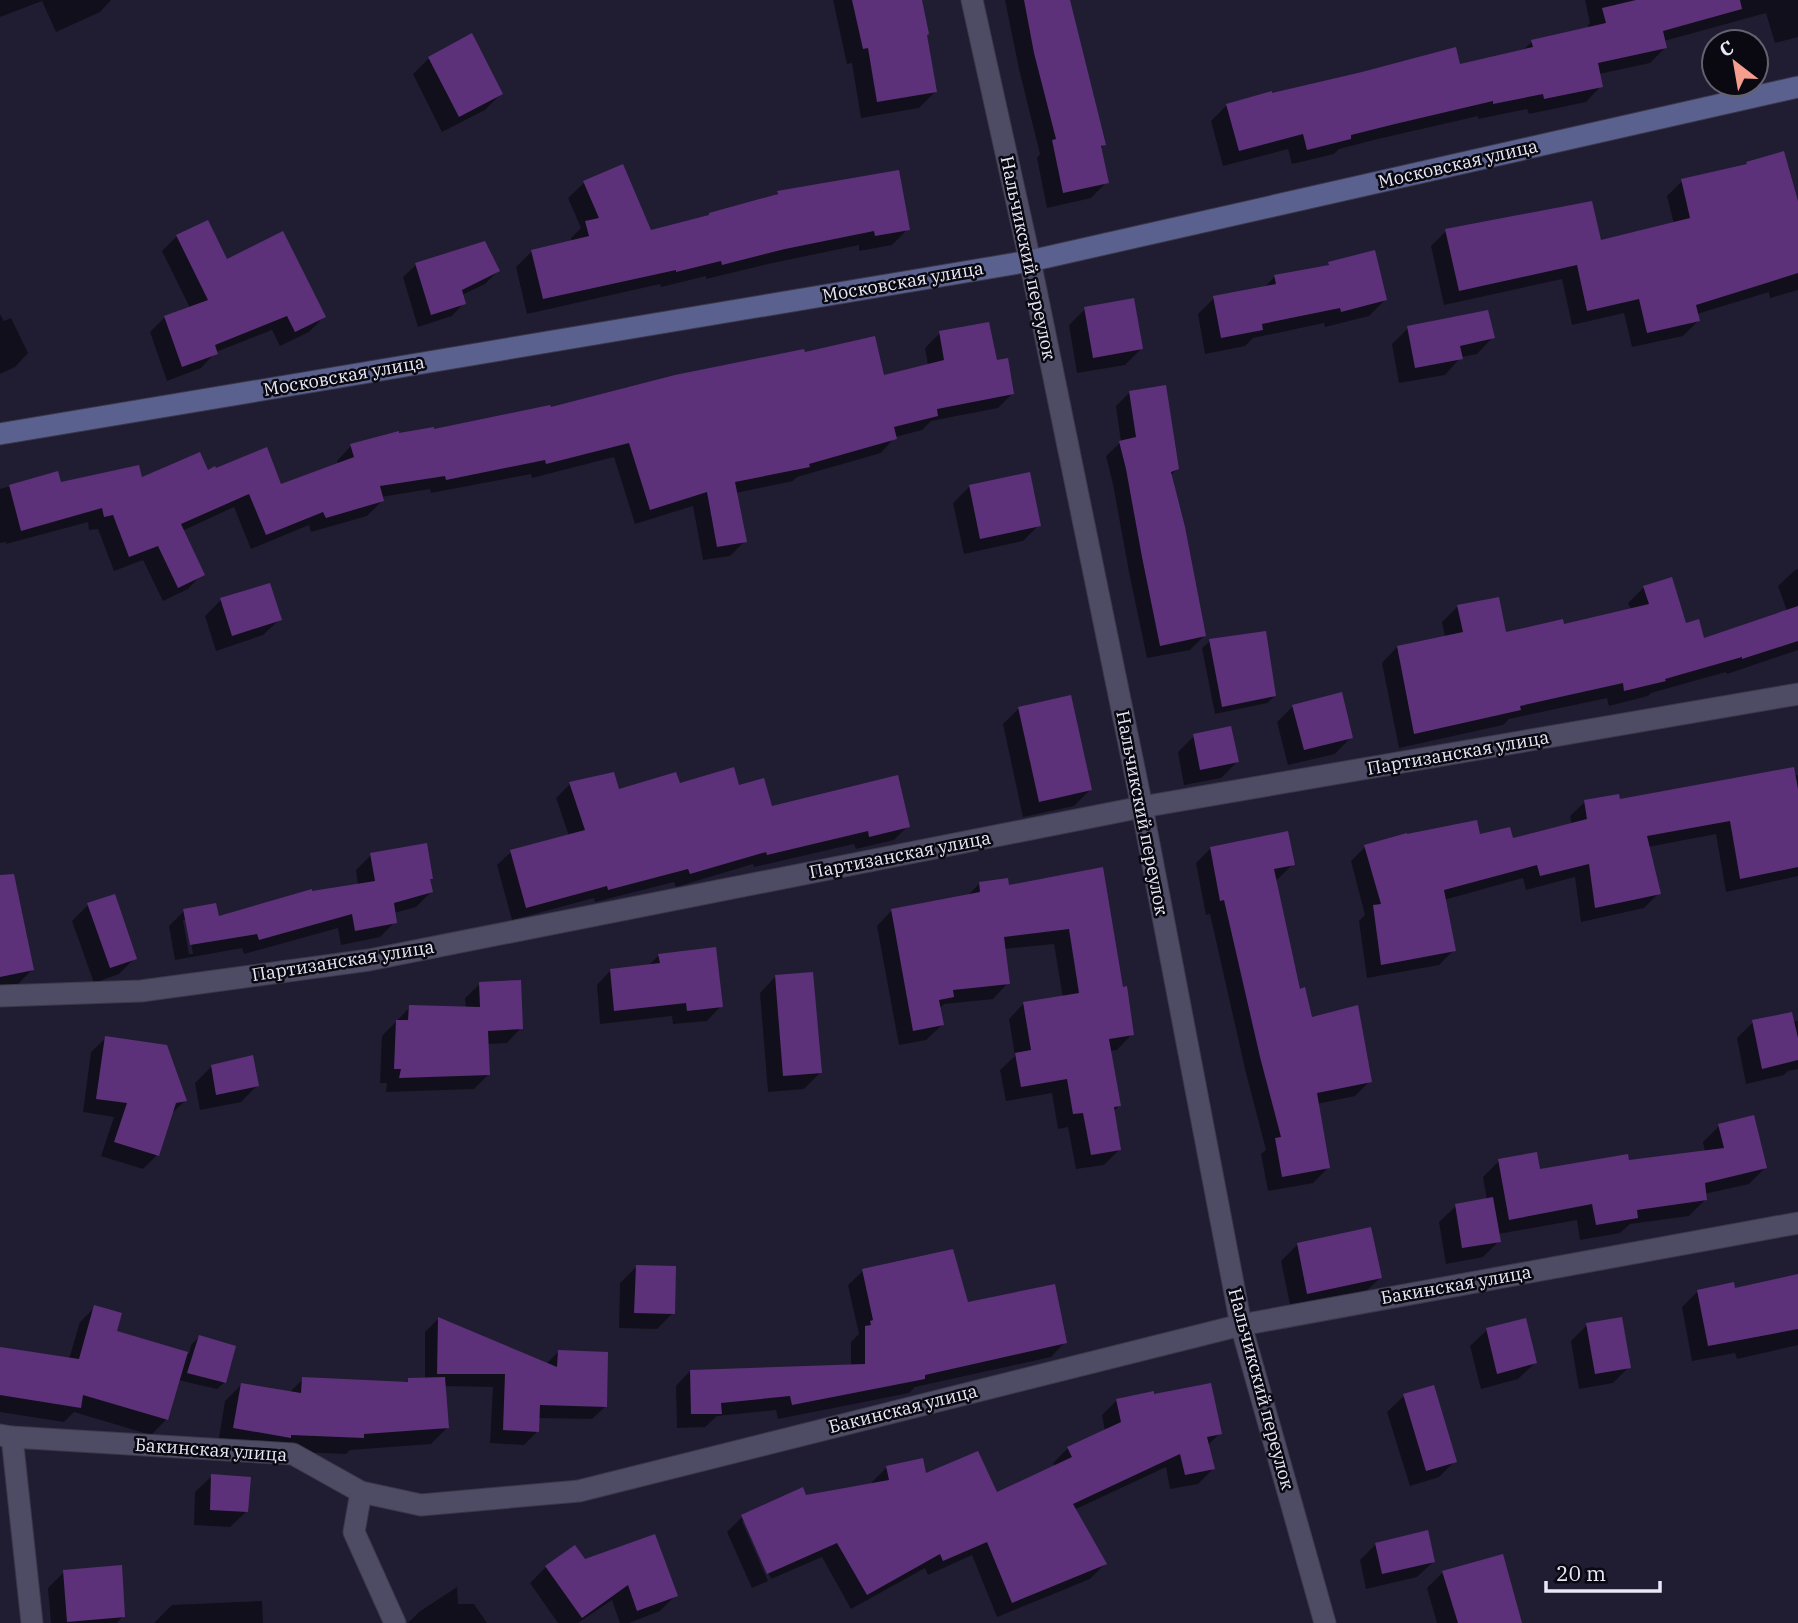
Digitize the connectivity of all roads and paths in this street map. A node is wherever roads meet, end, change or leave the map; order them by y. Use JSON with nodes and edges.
{"nodes":[{"id":1,"x":972,"y":0,"type":"edge"},
{"id":2,"x":1798,"y":87,"type":"edge"},
{"id":3,"x":1030,"y":261,"type":"junction"},
{"id":4,"x":0,"y":433,"type":"edge"},
{"id":5,"x":1798,"y":694,"type":"edge"},
{"id":6,"x":1142,"y":807,"type":"junction"},
{"id":7,"x":0,"y":996,"type":"edge"},
{"id":8,"x":1798,"y":1223,"type":"edge"},
{"id":9,"x":1241,"y":1325,"type":"junction"},
{"id":10,"x":6,"y":1436,"type":"edge"},
{"id":11,"x":361,"y":1492,"type":"junction"},
{"id":12,"x":32,"y":1623,"type":"edge"},
{"id":13,"x":395,"y":1623,"type":"edge"},
{"id":14,"x":1325,"y":1623,"type":"edge"}],
"edges":[{"from":1,"to":3,"type":"street","name":"Нальчикский переулок"},
{"from":2,"to":3,"type":"street","name":"Московская улица"},
{"from":3,"to":4,"type":"street","name":"Московская улица"},
{"from":3,"to":6,"type":"street","name":"Нальчикский переулок"},
{"from":5,"to":6,"type":"street","name":"Партизанская улица"},
{"from":6,"to":7,"type":"street","name":"Партизанская улица"},
{"from":6,"to":9,"type":"street","name":"Нальчикский переулок"},
{"from":8,"to":9,"type":"street","name":"Бакинская улица"},
{"from":9,"to":11,"type":"street","name":"Бакинская улица"},
{"from":9,"to":14,"type":"street","name":"Нальчикский переулок"},
{"from":10,"to":11,"type":"street","name":"Бакинская улица"},
{"from":10,"to":12,"type":"street"},
{"from":11,"to":13,"type":"street"}]}
